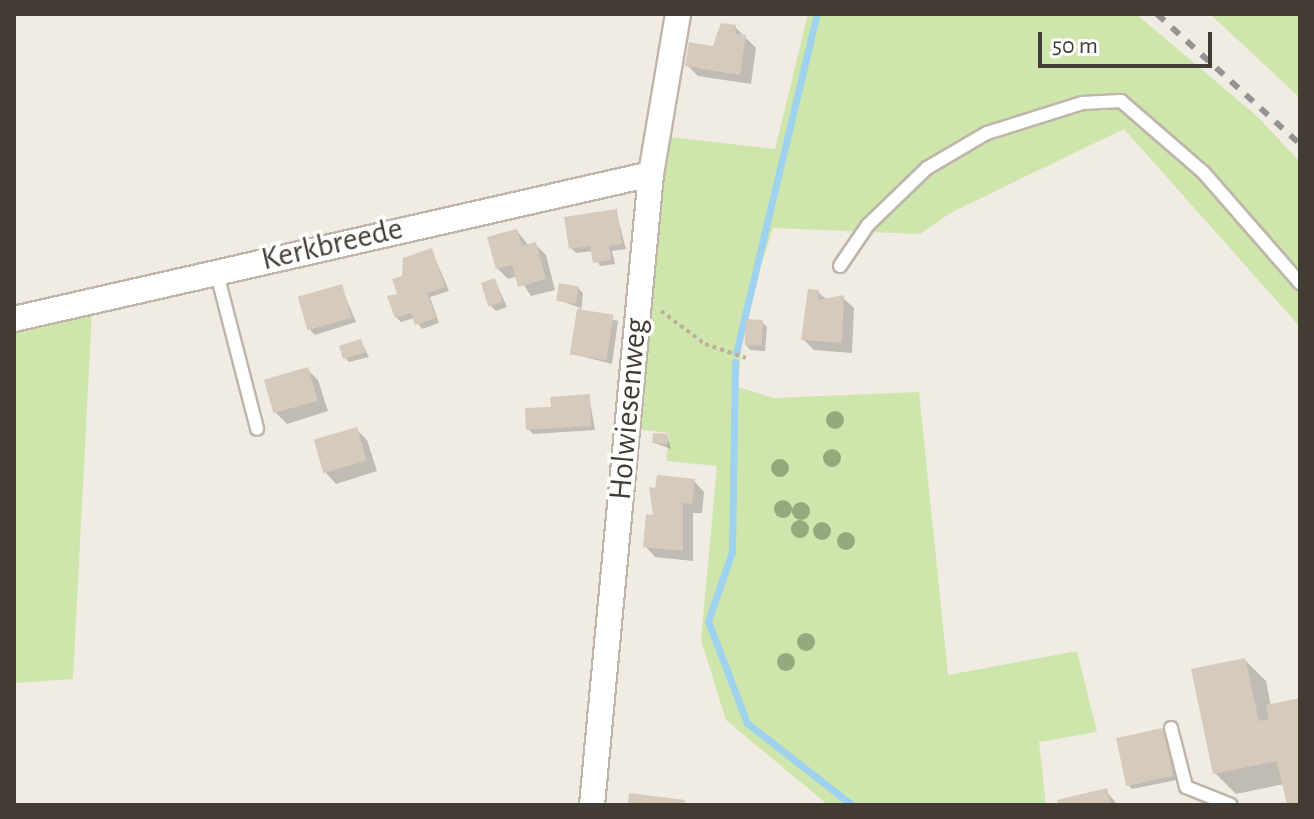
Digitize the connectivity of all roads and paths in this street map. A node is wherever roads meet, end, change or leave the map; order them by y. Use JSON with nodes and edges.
{"nodes":[{"id":1,"x":678,"y":14,"type":"edge"},
{"id":2,"x":651,"y":174,"type":"junction"},
{"id":3,"x":840,"y":266,"type":"dead end"},
{"id":4,"x":216,"y":270,"type":"junction"},
{"id":5,"x":1300,"y":283,"type":"edge"},
{"id":6,"x":640,"y":284,"type":"junction"},
{"id":7,"x":14,"y":319,"type":"edge"},
{"id":8,"x":746,"y":358,"type":"dead end"},
{"id":9,"x":257,"y":429,"type":"dead end"},
{"id":10,"x":1171,"y":728,"type":"dead end"},
{"id":11,"x":592,"y":805,"type":"edge"},
{"id":12,"x":1231,"y":805,"type":"edge"}],
"edges":[{"from":1,"to":2,"type":"street","name":"Holwiesenweg"},
{"from":2,"to":4,"type":"street","name":"Kerkbreede"},
{"from":2,"to":6,"type":"street","name":"Holwiesenweg"},
{"from":3,"to":5,"type":"lane"},
{"from":4,"to":7,"type":"street","name":"Kerkbreede"},
{"from":4,"to":9,"type":"lane"},
{"from":6,"to":8,"type":"path"},
{"from":6,"to":11,"type":"street","name":"Holwiesenweg"},
{"from":10,"to":12,"type":"lane"}]}
